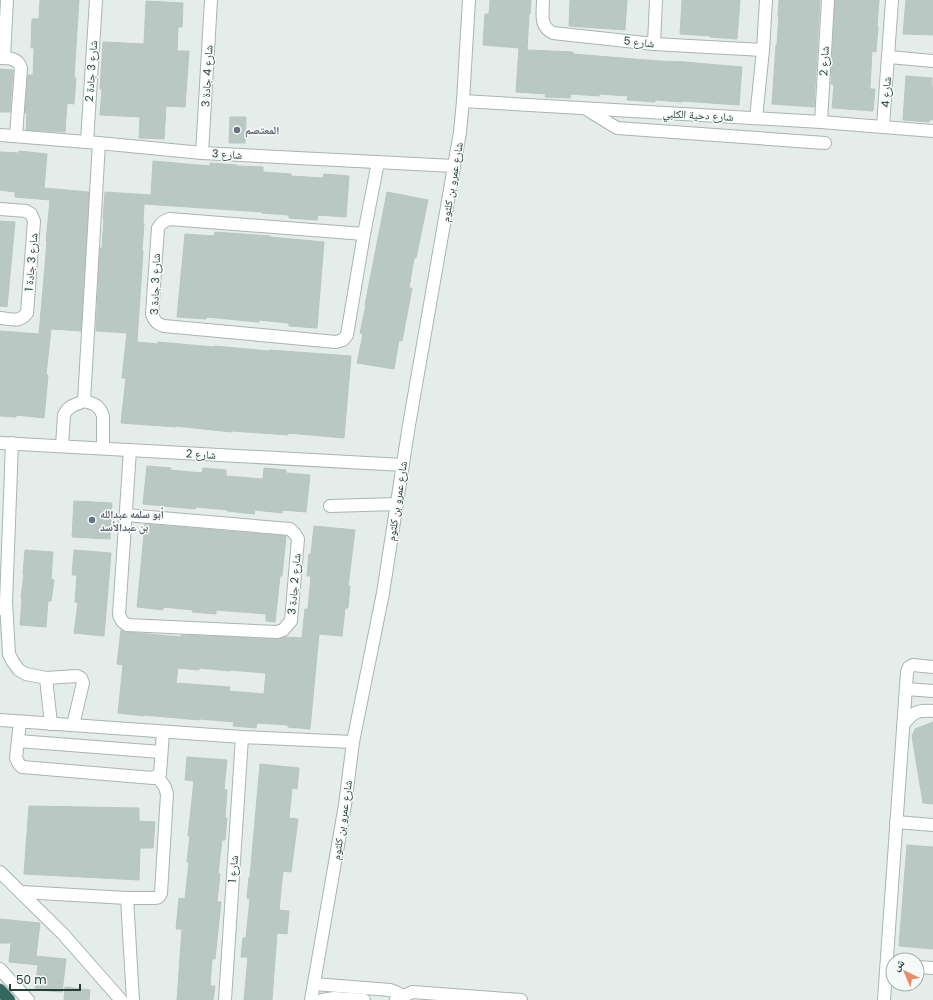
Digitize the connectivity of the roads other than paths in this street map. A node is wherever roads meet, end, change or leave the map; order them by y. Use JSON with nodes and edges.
{"nodes":[{"id":1,"x":7,"y":0,"type":"edge"},
{"id":2,"x":96,"y":0,"type":"edge"},
{"id":3,"x":211,"y":0,"type":"edge"},
{"id":4,"x":469,"y":0,"type":"edge"},
{"id":5,"x":543,"y":0,"type":"edge"},
{"id":6,"x":656,"y":0,"type":"edge"},
{"id":7,"x":766,"y":0,"type":"edge"},
{"id":8,"x":828,"y":0,"type":"edge"},
{"id":9,"x":892,"y":0,"type":"edge"},
{"id":10,"x":654,"y":44,"type":"junction"},
{"id":11,"x":763,"y":50,"type":"junction"},
{"id":12,"x":889,"y":57,"type":"junction"},
{"id":13,"x":2,"y":58,"type":"edge"},
{"id":14,"x":933,"y":61,"type":"edge"},
{"id":15,"x":463,"y":100,"type":"junction"},
{"id":16,"x":585,"y":108,"type":"junction"},
{"id":17,"x":756,"y":118,"type":"junction"},
{"id":18,"x":821,"y":122,"type":"junction"},
{"id":19,"x":883,"y":126,"type":"junction"},
{"id":20,"x":933,"y":131,"type":"edge"},
{"id":21,"x":0,"y":136,"type":"edge"},
{"id":22,"x":16,"y":136,"type":"junction"},
{"id":23,"x":87,"y":142,"type":"junction"},
{"id":24,"x":99,"y":143,"type":"junction"},
{"id":25,"x":825,"y":143,"type":"dead end"},
{"id":26,"x":202,"y":153,"type":"junction"},
{"id":27,"x":378,"y":162,"type":"junction"},
{"id":28,"x":454,"y":166,"type":"junction"},
{"id":29,"x":0,"y":209,"type":"edge"},
{"id":30,"x":364,"y":234,"type":"junction"},
{"id":31,"x":0,"y":318,"type":"edge"},
{"id":32,"x":84,"y":401,"type":"junction"},
{"id":33,"x":6,"y":443,"type":"edge"},
{"id":34,"x":62,"y":446,"type":"junction"},
{"id":35,"x":103,"y":448,"type":"junction"},
{"id":36,"x":130,"y":450,"type":"junction"},
{"id":37,"x":403,"y":466,"type":"junction"},
{"id":38,"x":397,"y":504,"type":"junction"},
{"id":39,"x":4,"y":506,"type":"edge"},
{"id":40,"x":330,"y":506,"type":"dead end"},
{"id":41,"x":126,"y":515,"type":"junction"},
{"id":42,"x":3,"y":606,"type":"edge"},
{"id":43,"x":933,"y":667,"type":"edge"},
{"id":44,"x":46,"y":678,"type":"junction"},
{"id":45,"x":933,"y":691,"type":"edge"},
{"id":46,"x":905,"y":692,"type":"junction"},
{"id":47,"x":920,"y":710,"type":"junction"},
{"id":48,"x":933,"y":711,"type":"edge"},
{"id":49,"x":0,"y":720,"type":"edge"},
{"id":50,"x":20,"y":722,"type":"junction"},
{"id":51,"x":51,"y":724,"type":"junction"},
{"id":52,"x":73,"y":725,"type":"junction"},
{"id":53,"x":903,"y":725,"type":"junction"},
{"id":54,"x":163,"y":732,"type":"junction"},
{"id":55,"x":242,"y":737,"type":"junction"},
{"id":56,"x":18,"y":741,"type":"junction"},
{"id":57,"x":353,"y":742,"type":"junction"},
{"id":58,"x":161,"y":752,"type":"junction"},
{"id":59,"x":157,"y":776,"type":"junction"},
{"id":60,"x":896,"y":822,"type":"junction"},
{"id":61,"x":933,"y":825,"type":"edge"},
{"id":62,"x":0,"y":872,"type":"edge"},
{"id":63,"x":21,"y":892,"type":"junction"},
{"id":64,"x":127,"y":898,"type":"junction"},
{"id":65,"x":0,"y":969,"type":"edge"},
{"id":66,"x":314,"y":984,"type":"junction"},
{"id":67,"x":0,"y":990,"type":"edge"},
{"id":68,"x":401,"y":999,"type":"edge"},
{"id":69,"x":9,"y":1000,"type":"edge"},
{"id":70,"x":28,"y":1000,"type":"edge"},
{"id":71,"x":121,"y":1000,"type":"edge"},
{"id":72,"x":133,"y":1000,"type":"edge"},
{"id":73,"x":225,"y":1000,"type":"edge"},
{"id":74,"x":311,"y":1000,"type":"edge"},
{"id":75,"x":322,"y":1000,"type":"edge"},
{"id":76,"x":364,"y":1000,"type":"edge"},
{"id":77,"x":521,"y":1000,"type":"edge"},
{"id":78,"x":884,"y":1000,"type":"edge"}],
"edges":[{"from":1,"to":13,"type":"street"},
{"from":2,"to":23,"type":"street","name":"شارع 3 جادة 2"},
{"from":3,"to":26,"type":"street","name":"شارع 4 جادة 3"},
{"from":4,"to":15,"type":"street","name":"شارع عمرو بن كلثوم"},
{"from":5,"to":10,"type":"street","name":"شارع 5"},
{"from":6,"to":10,"type":"street"},
{"from":7,"to":11,"type":"street"},
{"from":8,"to":18,"type":"street","name":"شارع 2"},
{"from":9,"to":12,"type":"street","name":"شارع 4"},
{"from":10,"to":11,"type":"street","name":"شارع 5"},
{"from":11,"to":17,"type":"street"},
{"from":12,"to":14,"type":"street"},
{"from":12,"to":19,"type":"street","name":"شارع 4"},
{"from":13,"to":22,"type":"street"},
{"from":15,"to":16,"type":"street","name":"شارع دحية الكلبي"},
{"from":15,"to":28,"type":"street","name":"شارع عمرو بن كلثوم"},
{"from":16,"to":17,"type":"street","name":"شارع دحية الكلبي"},
{"from":16,"to":25,"type":"street"},
{"from":17,"to":18,"type":"street","name":"شارع دحية الكلبي"},
{"from":18,"to":19,"type":"street","name":"شارع دحية الكلبي"},
{"from":19,"to":20,"type":"street","name":"شارع دحية الكلبي"},
{"from":21,"to":22,"type":"street","name":"شارع 3"},
{"from":22,"to":23,"type":"street","name":"شارع 3"},
{"from":23,"to":24,"type":"street","name":"شارع 3"},
{"from":24,"to":26,"type":"street","name":"شارع 3"},
{"from":24,"to":32,"type":"street"},
{"from":26,"to":27,"type":"street","name":"شارع 3"},
{"from":27,"to":28,"type":"street","name":"شارع 3"},
{"from":27,"to":30,"type":"street","name":"شارع 3 جادة 3"},
{"from":28,"to":37,"type":"street","name":"شارع عمرو بن كلثوم"},
{"from":29,"to":31,"type":"street","name":"شارع 3 جادة 1"},
{"from":30,"to":30,"type":"street","name":"شارع 3 جادة 3"},
{"from":32,"to":34,"type":"street"},
{"from":32,"to":35,"type":"street"},
{"from":33,"to":34,"type":"street","name":"شارع 2"},
{"from":33,"to":39,"type":"street"},
{"from":34,"to":35,"type":"street","name":"شارع 2"},
{"from":35,"to":36,"type":"street","name":"شارع 2"},
{"from":36,"to":37,"type":"street","name":"شارع 2"},
{"from":36,"to":41,"type":"street","name":"شارع 2 جادة 3"},
{"from":37,"to":38,"type":"street","name":"شارع عمرو بن كلثوم"},
{"from":38,"to":40,"type":"street"},
{"from":38,"to":57,"type":"street","name":"شارع عمرو بن كلثوم"},
{"from":39,"to":42,"type":"street"},
{"from":41,"to":41,"type":"street","name":"شارع 2 جادة 3"},
{"from":42,"to":44,"type":"street"},
{"from":43,"to":46,"type":"street"},
{"from":44,"to":51,"type":"street"},
{"from":44,"to":52,"type":"street"},
{"from":45,"to":46,"type":"street"},
{"from":46,"to":47,"type":"street"},
{"from":46,"to":53,"type":"street"},
{"from":47,"to":48,"type":"street"},
{"from":47,"to":53,"type":"street"},
{"from":49,"to":50,"type":"street"},
{"from":50,"to":51,"type":"street"},
{"from":50,"to":56,"type":"street"},
{"from":51,"to":52,"type":"street"},
{"from":52,"to":54,"type":"street"},
{"from":53,"to":60,"type":"street"},
{"from":54,"to":55,"type":"street"},
{"from":54,"to":58,"type":"street"},
{"from":55,"to":57,"type":"street"},
{"from":55,"to":73,"type":"street","name":"شارع 1"},
{"from":56,"to":58,"type":"street"},
{"from":56,"to":59,"type":"street"},
{"from":57,"to":66,"type":"street","name":"شارع عمرو بن كلثوم"},
{"from":58,"to":59,"type":"street"},
{"from":59,"to":64,"type":"street"},
{"from":60,"to":61,"type":"street"},
{"from":60,"to":78,"type":"street"},
{"from":62,"to":63,"type":"street"},
{"from":63,"to":64,"type":"street"},
{"from":63,"to":71,"type":"street"},
{"from":64,"to":72,"type":"street"},
{"from":65,"to":70,"type":"street"},
{"from":66,"to":68,"type":"street"},
{"from":66,"to":74,"type":"street","name":"شارع عمرو بن كلثوم"},
{"from":67,"to":69,"type":"highway"},
{"from":68,"to":77,"type":"street"},
{"from":75,"to":76,"type":"street"}]}
